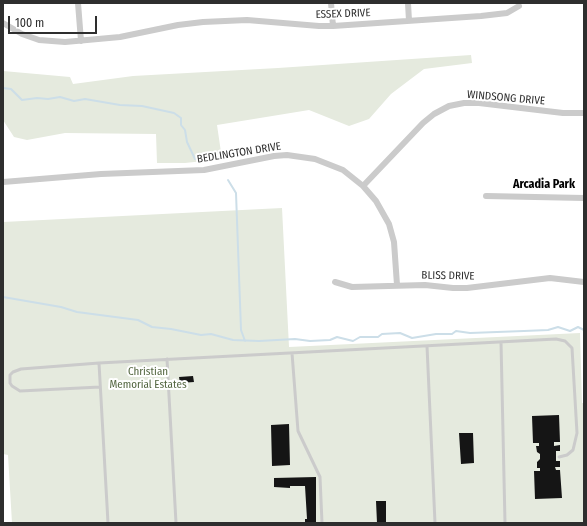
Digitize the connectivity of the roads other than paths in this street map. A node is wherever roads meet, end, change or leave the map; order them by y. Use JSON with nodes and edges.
{"nodes":[{"id":1,"x":78,"y":3,"type":"edge"},
{"id":2,"x":332,"y":3,"type":"edge"},
{"id":3,"x":408,"y":3,"type":"edge"},
{"id":4,"x":519,"y":6,"type":"dead end"},
{"id":5,"x":409,"y":21,"type":"junction"},
{"id":6,"x":3,"y":23,"type":"edge"},
{"id":7,"x":333,"y":26,"type":"junction"},
{"id":8,"x":81,"y":41,"type":"junction"},
{"id":9,"x":584,"y":113,"type":"edge"},
{"id":10,"x":3,"y":182,"type":"edge"},
{"id":11,"x":363,"y":186,"type":"junction"},
{"id":12,"x":486,"y":196,"type":"dead end"},
{"id":13,"x":584,"y":198,"type":"edge"},
{"id":14,"x":335,"y":282,"type":"dead end"},
{"id":15,"x":584,"y":282,"type":"edge"},
{"id":16,"x":397,"y":285,"type":"junction"},
{"id":17,"x":500,"y":342,"type":"junction"},
{"id":18,"x":428,"y":346,"type":"junction"},
{"id":19,"x":292,"y":353,"type":"junction"},
{"id":20,"x":167,"y":359,"type":"junction"},
{"id":21,"x":99,"y":363,"type":"junction"},
{"id":22,"x":100,"y":387,"type":"junction"},
{"id":23,"x":559,"y":457,"type":"dead end"},
{"id":24,"x":108,"y":523,"type":"edge"},
{"id":25,"x":176,"y":523,"type":"edge"},
{"id":26,"x":322,"y":523,"type":"edge"},
{"id":27,"x":435,"y":523,"type":"edge"},
{"id":28,"x":505,"y":523,"type":"edge"}],
"edges":[{"from":1,"to":8,"type":"street"},
{"from":2,"to":7,"type":"street"},
{"from":3,"to":5,"type":"street"},
{"from":4,"to":5,"type":"street","name":"ESSEX DRIVE"},
{"from":5,"to":7,"type":"street","name":"ESSEX DRIVE"},
{"from":6,"to":8,"type":"street","name":"ESSEX DRIVE"},
{"from":7,"to":8,"type":"street","name":"ESSEX DRIVE"},
{"from":9,"to":11,"type":"street","name":"WINDSONG DRIVE"},
{"from":10,"to":11,"type":"street","name":"BEDLINGTON DRIVE"},
{"from":11,"to":16,"type":"street","name":"BEDLINGTON DRIVE"},
{"from":12,"to":13,"type":"street"},
{"from":14,"to":16,"type":"street","name":"BLISS DRIVE"},
{"from":15,"to":16,"type":"street","name":"BLISS DRIVE"},
{"from":17,"to":18,"type":"lane"},
{"from":17,"to":23,"type":"lane"},
{"from":17,"to":28,"type":"lane"},
{"from":18,"to":19,"type":"lane"},
{"from":18,"to":27,"type":"lane"},
{"from":19,"to":20,"type":"lane"},
{"from":19,"to":26,"type":"lane"},
{"from":20,"to":21,"type":"lane"},
{"from":20,"to":25,"type":"lane"},
{"from":21,"to":22,"type":"lane"},
{"from":21,"to":22,"type":"lane"},
{"from":22,"to":24,"type":"lane"}]}
